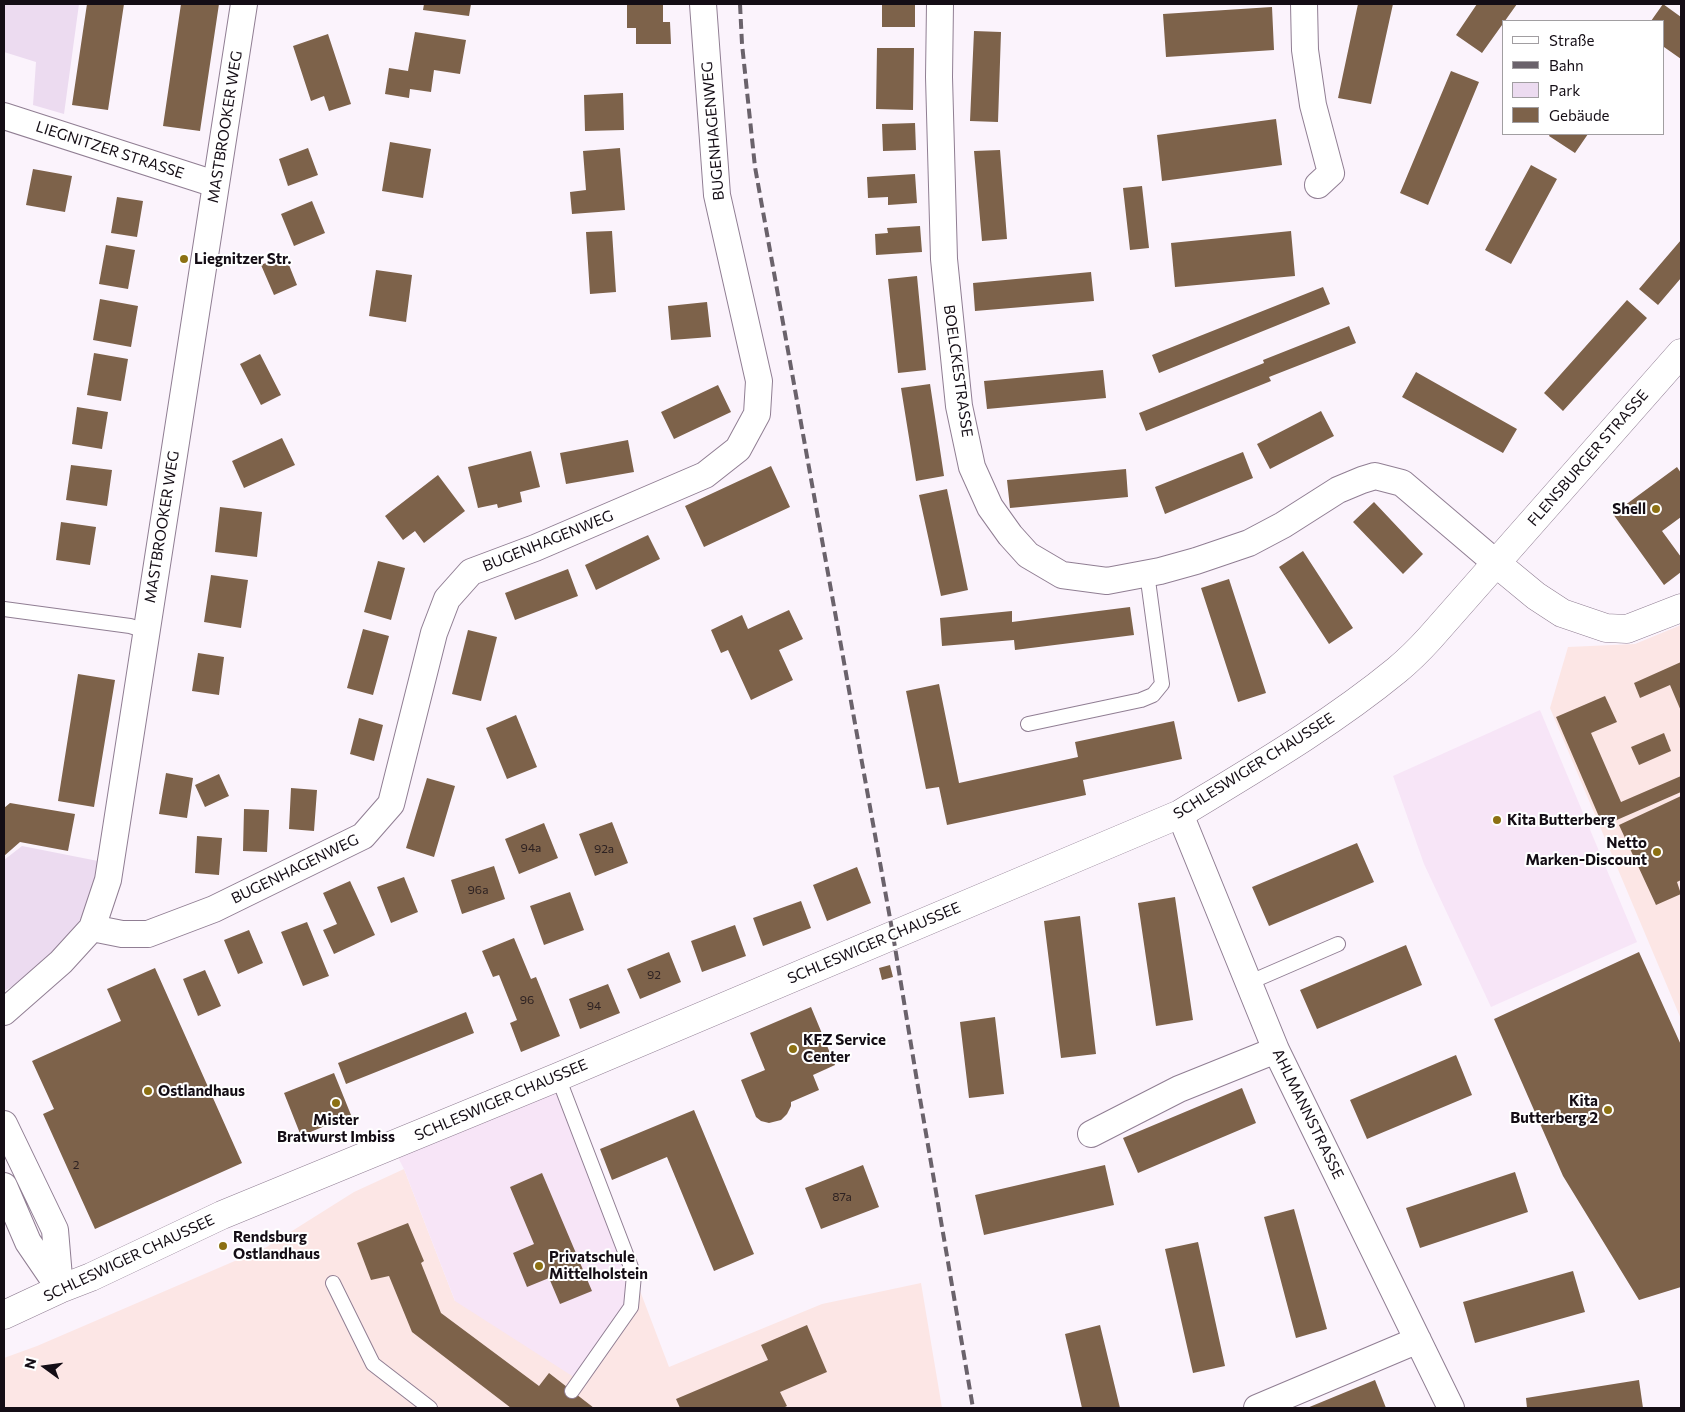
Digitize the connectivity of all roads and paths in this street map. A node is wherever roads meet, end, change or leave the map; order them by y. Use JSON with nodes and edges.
{"nodes":[{"id":1,"x":244,"y":4,"type":"edge"},
{"id":2,"x":703,"y":4,"type":"edge"},
{"id":3,"x":940,"y":4,"type":"edge"},
{"id":4,"x":1304,"y":4,"type":"edge"},
{"id":5,"x":4,"y":116,"type":"edge"},
{"id":6,"x":215,"y":184,"type":"junction"},
{"id":7,"x":1318,"y":185,"type":"dead end"},
{"id":8,"x":1681,"y":353,"type":"edge"},
{"id":9,"x":1496,"y":563,"type":"junction"},
{"id":10,"x":1147,"y":573,"type":"junction"},
{"id":11,"x":1681,"y":608,"type":"edge"},
{"id":12,"x":4,"y":609,"type":"edge"},
{"id":13,"x":146,"y":631,"type":"junction"},
{"id":14,"x":1028,"y":724,"type":"dead end"},
{"id":15,"x":1180,"y":814,"type":"junction"},
{"id":16,"x":92,"y":928,"type":"junction"},
{"id":17,"x":1338,"y":944,"type":"dead end"},
{"id":18,"x":1248,"y":983,"type":"junction"},
{"id":19,"x":4,"y":1012,"type":"edge"},
{"id":20,"x":1276,"y":1050,"type":"junction"},
{"id":21,"x":558,"y":1077,"type":"junction"},
{"id":22,"x":4,"y":1124,"type":"edge"},
{"id":23,"x":1091,"y":1134,"type":"dead end"},
{"id":24,"x":4,"y":1186,"type":"edge"},
{"id":25,"x":333,"y":1283,"type":"dead end"},
{"id":26,"x":60,"y":1289,"type":"junction"},
{"id":27,"x":4,"y":1315,"type":"edge"},
{"id":28,"x":1418,"y":1340,"type":"junction"},
{"id":29,"x":572,"y":1391,"type":"dead end"},
{"id":30,"x":430,"y":1408,"type":"edge"},
{"id":31,"x":1257,"y":1408,"type":"edge"},
{"id":32,"x":1451,"y":1408,"type":"edge"}],
"edges":[{"from":1,"to":6,"type":"street","name":"MASTBROOKER WEG"},
{"from":2,"to":16,"type":"street","name":"BUGENHAGENWEG"},
{"from":3,"to":10,"type":"street","name":"BOELCKESTRASSE"},
{"from":4,"to":7,"type":"street"},
{"from":5,"to":6,"type":"street","name":"LIEGNITZER STRASSE"},
{"from":6,"to":13,"type":"street","name":"MASTBROOKER WEG"},
{"from":8,"to":9,"type":"main road","name":"FLENSBURGER STRASSE"},
{"from":9,"to":10,"type":"street","name":"BOELCKESTRASSE"},
{"from":9,"to":11,"type":"main road"},
{"from":9,"to":15,"type":"main road","name":"SCHLESWIGER CHAUSSEE"},
{"from":10,"to":14,"type":"lane"},
{"from":12,"to":13,"type":"lane"},
{"from":13,"to":16,"type":"street","name":"MASTBROOKER WEG"},
{"from":15,"to":18,"type":"street","name":"AHLMANNSTRASSE"},
{"from":15,"to":21,"type":"main road","name":"SCHLESWIGER CHAUSSEE"},
{"from":16,"to":19,"type":"street","name":"MASTBROOKER WEG"},
{"from":17,"to":18,"type":"lane"},
{"from":18,"to":20,"type":"street","name":"AHLMANNSTRASSE"},
{"from":20,"to":23,"type":"street"},
{"from":20,"to":28,"type":"street","name":"AHLMANNSTRASSE"},
{"from":21,"to":26,"type":"main road","name":"SCHLESWIGER CHAUSSEE"},
{"from":21,"to":29,"type":"lane"},
{"from":22,"to":26,"type":"street"},
{"from":24,"to":26,"type":"street"},
{"from":25,"to":30,"type":"lane"},
{"from":26,"to":27,"type":"main road","name":"SCHLESWIGER CHAUSSEE"},
{"from":28,"to":31,"type":"street"},
{"from":28,"to":32,"type":"street","name":"AHLMANNSTRASSE"}]}
